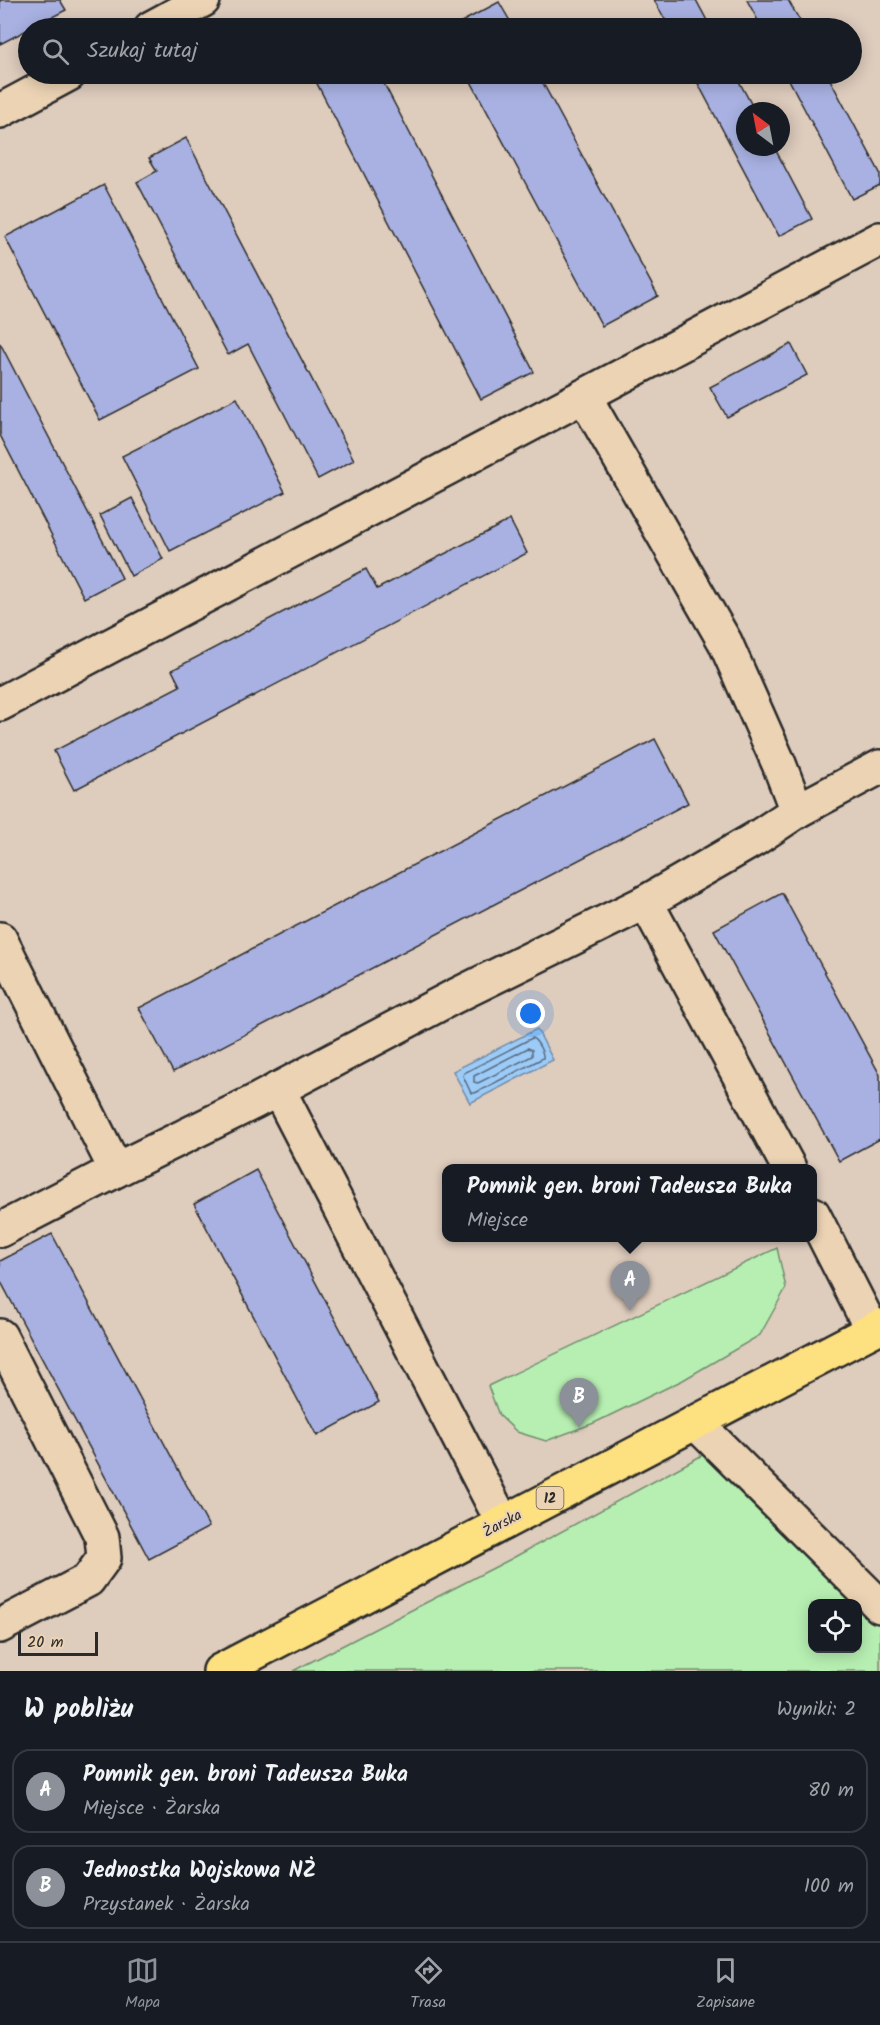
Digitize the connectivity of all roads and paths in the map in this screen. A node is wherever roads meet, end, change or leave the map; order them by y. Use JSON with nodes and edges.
{"nodes":[{"id":1,"x":203,"y":0,"type":"edge"},
{"id":2,"x":170,"y":18,"type":"edge"},
{"id":3,"x":50,"y":84,"type":"edge"},
{"id":4,"x":0,"y":111,"type":"edge"},
{"id":5,"x":880,"y":239,"type":"edge"},
{"id":6,"x":584,"y":396,"type":"junction"},
{"id":7,"x":0,"y":704,"type":"edge"},
{"id":8,"x":880,"y":767,"type":"edge"},
{"id":9,"x":797,"y":811,"type":"junction"},
{"id":10,"x":646,"y":902,"type":"junction"},
{"id":11,"x":0,"y":939,"type":"edge"},
{"id":12,"x":279,"y":1089,"type":"junction"},
{"id":13,"x":787,"y":1164,"type":"edge"},
{"id":14,"x":116,"y":1170,"type":"junction"},
{"id":15,"x":817,"y":1221,"type":"edge"},
{"id":16,"x":0,"y":1230,"type":"edge"},
{"id":17,"x":876,"y":1328,"type":"edge"},
{"id":18,"x":0,"y":1336,"type":"edge"},
{"id":19,"x":695,"y":1422,"type":"junction"},
{"id":20,"x":503,"y":1523,"type":"junction"},
{"id":21,"x":880,"y":1605,"type":"edge"},
{"id":22,"x":0,"y":1626,"type":"edge"},
{"id":23,"x":220,"y":1671,"type":"edge"}],
"edges":[{"from":1,"to":2,"type":"lane"},
{"from":3,"to":4,"type":"lane"},
{"from":5,"to":6,"type":"lane"},
{"from":6,"to":7,"type":"lane"},
{"from":6,"to":9,"type":"lane"},
{"from":8,"to":9,"type":"lane"},
{"from":9,"to":10,"type":"lane"},
{"from":10,"to":12,"type":"lane"},
{"from":10,"to":13,"type":"lane"},
{"from":11,"to":14,"type":"lane"},
{"from":12,"to":14,"type":"lane"},
{"from":12,"to":20,"type":"lane"},
{"from":14,"to":16,"type":"lane"},
{"from":15,"to":17,"type":"lane"},
{"from":17,"to":19,"type":"main road","name":"Żarska","number":"12"},
{"from":18,"to":22,"type":"lane"},
{"from":19,"to":20,"type":"main road","name":"Żarska","number":"12"},
{"from":19,"to":21,"type":"lane"},
{"from":20,"to":23,"type":"main road","name":"Żarska","number":"12"}]}
